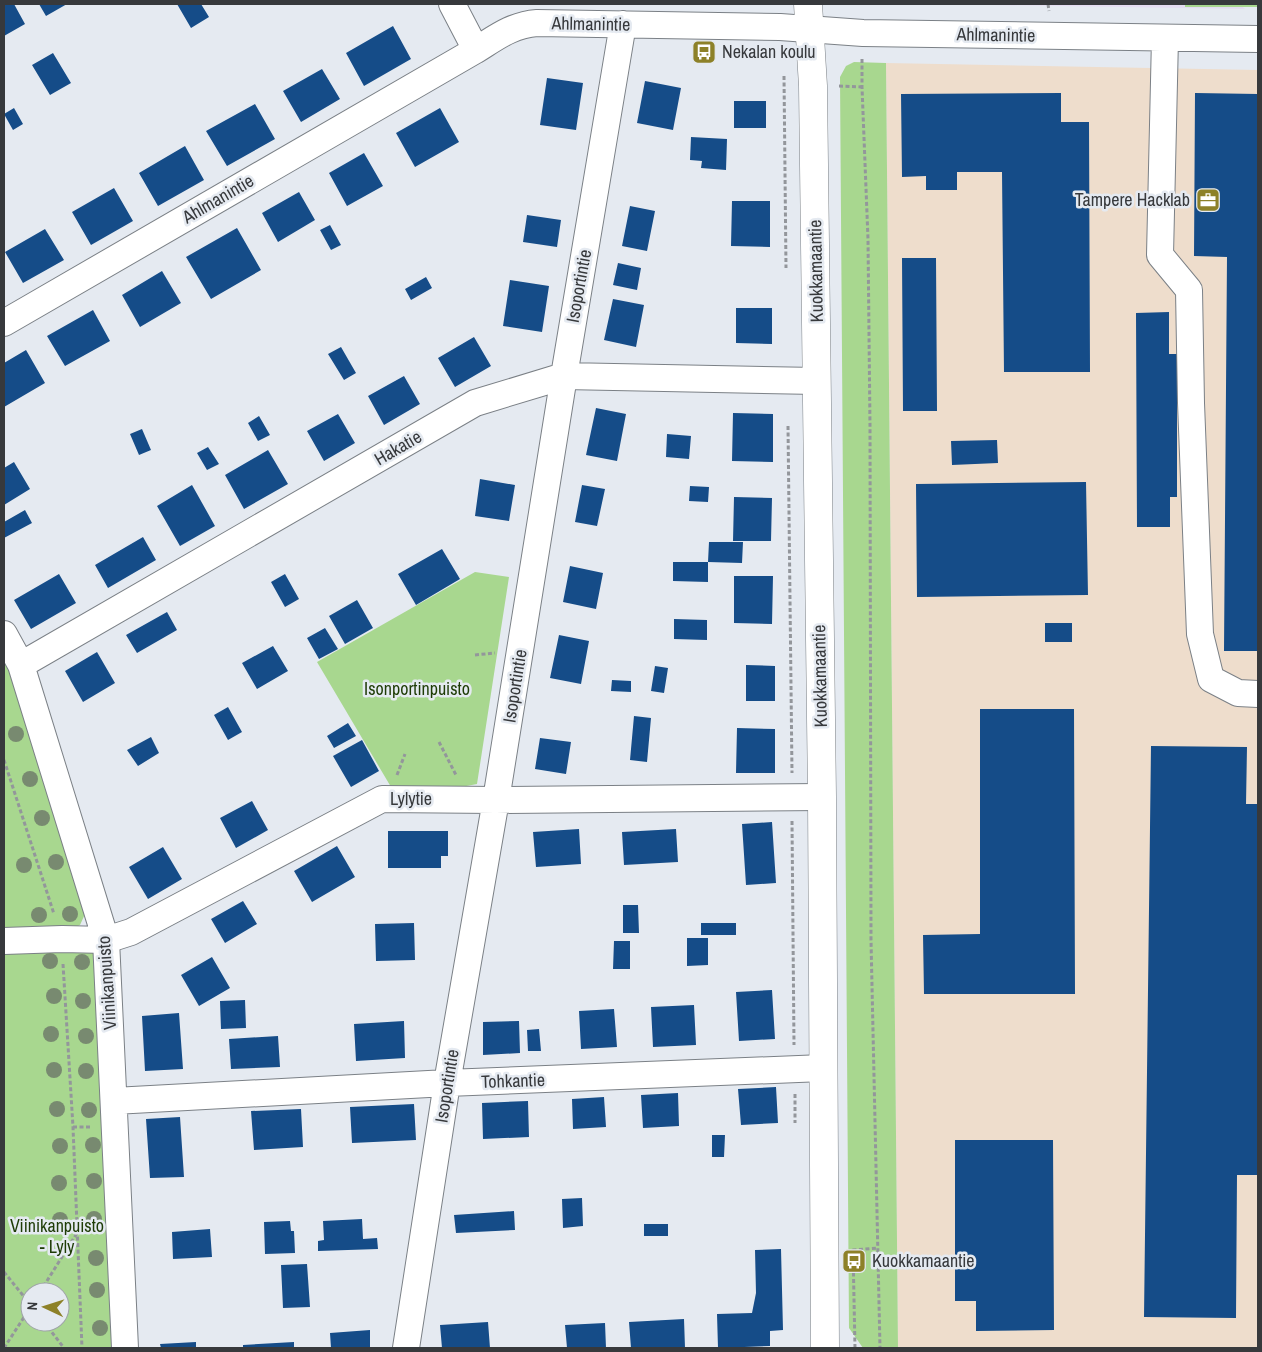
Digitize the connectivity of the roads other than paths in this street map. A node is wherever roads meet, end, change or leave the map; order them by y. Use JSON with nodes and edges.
{"nodes":[{"id":1,"x":452,"y":4,"type":"edge"},
{"id":2,"x":808,"y":16,"type":"edge"},
{"id":3,"x":623,"y":24,"type":"junction"},
{"id":4,"x":1165,"y":38,"type":"junction"},
{"id":5,"x":1258,"y":39,"type":"edge"},
{"id":6,"x":476,"y":50,"type":"junction"},
{"id":7,"x":4,"y":323,"type":"edge"},
{"id":8,"x":564,"y":376,"type":"junction"},
{"id":9,"x":817,"y":381,"type":"junction"},
{"id":10,"x":4,"y":634,"type":"edge"},
{"id":11,"x":22,"y":665,"type":"junction"},
{"id":12,"x":1258,"y":694,"type":"edge"},
{"id":13,"x":822,"y":797,"type":"junction"},
{"id":14,"x":496,"y":800,"type":"junction"},
{"id":15,"x":106,"y":940,"type":"junction"},
{"id":16,"x":4,"y":941,"type":"edge"},
{"id":17,"x":823,"y":1068,"type":"junction"},
{"id":18,"x":447,"y":1084,"type":"junction"},
{"id":19,"x":114,"y":1101,"type":"junction"},
{"id":20,"x":125,"y":1348,"type":"edge"},
{"id":21,"x":406,"y":1348,"type":"edge"},
{"id":22,"x":825,"y":1348,"type":"edge"}],
"edges":[{"from":1,"to":6,"type":"street"},
{"from":2,"to":3,"type":"street","name":"Ahlmanintie"},
{"from":2,"to":4,"type":"street","name":"Ahlmanintie"},
{"from":2,"to":9,"type":"main road","name":"Kuokkamaantie"},
{"from":3,"to":6,"type":"street","name":"Ahlmanintie"},
{"from":3,"to":8,"type":"street","name":"Isoportintie"},
{"from":4,"to":5,"type":"street","name":"Ahlmanintie"},
{"from":4,"to":12,"type":"street"},
{"from":6,"to":7,"type":"street","name":"Ahlmanintie"},
{"from":8,"to":9,"type":"street","name":"Hakatie"},
{"from":8,"to":11,"type":"street","name":"Hakatie"},
{"from":8,"to":14,"type":"street","name":"Isoportintie"},
{"from":9,"to":13,"type":"main road","name":"Kuokkamaantie"},
{"from":10,"to":11,"type":"street","name":"Viinikanpuisto"},
{"from":11,"to":15,"type":"street","name":"Viinikanpuisto"},
{"from":13,"to":14,"type":"street","name":"Lylytie"},
{"from":13,"to":17,"type":"main road","name":"Kuokkamaantie"},
{"from":14,"to":15,"type":"street","name":"Lylytie"},
{"from":14,"to":18,"type":"street","name":"Isoportintie"},
{"from":15,"to":16,"type":"street","name":"Lylytie"},
{"from":15,"to":19,"type":"street","name":"Viinikanpuisto"},
{"from":17,"to":18,"type":"street","name":"Tohkantie"},
{"from":17,"to":22,"type":"main road","name":"Kuokkamaantie"},
{"from":18,"to":19,"type":"street","name":"Tohkantie"},
{"from":18,"to":21,"type":"street","name":"Isoportintie"},
{"from":19,"to":20,"type":"street","name":"Viinikanpuisto"}]}
